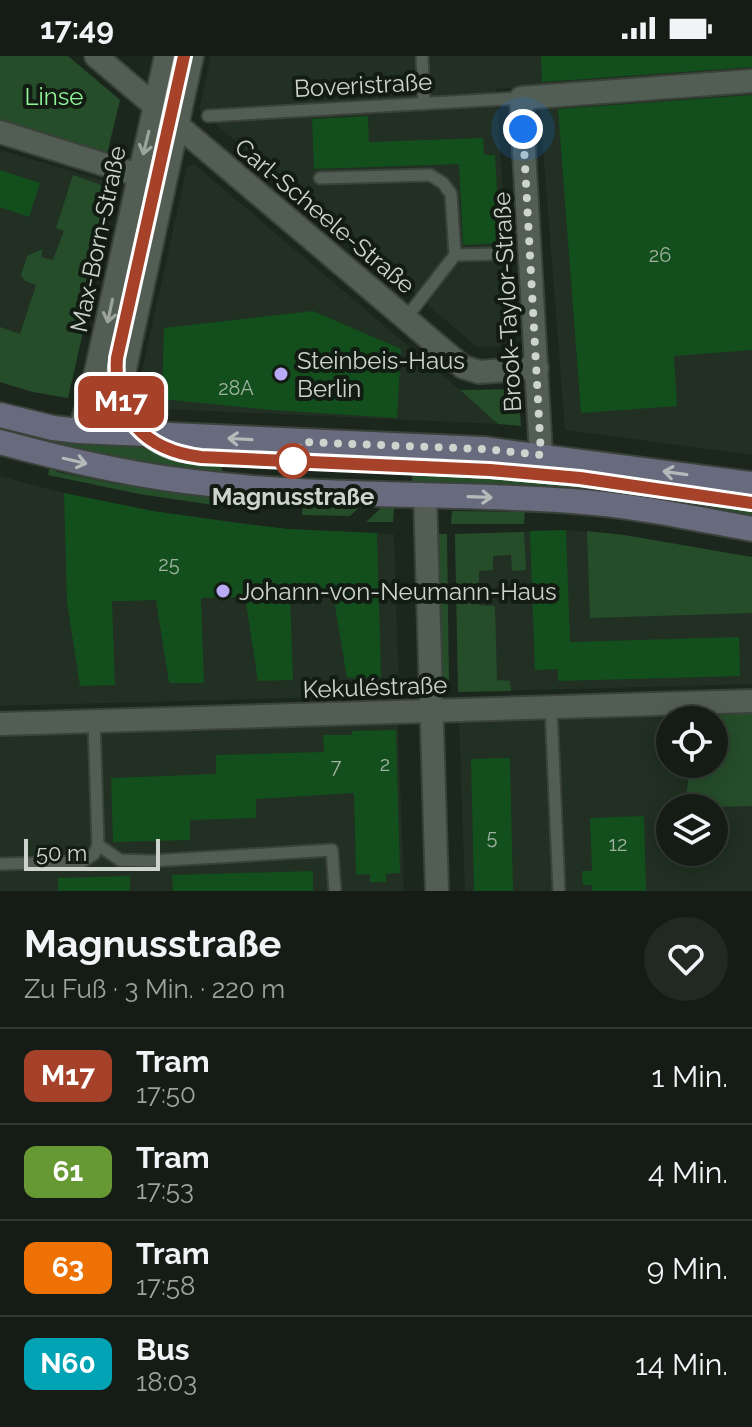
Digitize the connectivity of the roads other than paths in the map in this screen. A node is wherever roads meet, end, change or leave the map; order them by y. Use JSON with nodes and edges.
{"nodes":[{"id":1,"x":96,"y":56,"type":"edge"},
{"id":2,"x":166,"y":56,"type":"edge"},
{"id":3,"x":192,"y":56,"type":"edge"},
{"id":4,"x":422,"y":56,"type":"edge"},
{"id":5,"x":752,"y":81,"type":"edge"},
{"id":6,"x":521,"y":98,"type":"junction"},
{"id":7,"x":424,"y":104,"type":"junction"},
{"id":8,"x":155,"y":107,"type":"junction"},
{"id":9,"x":208,"y":116,"type":"dead end"},
{"id":10,"x":177,"y":125,"type":"junction"},
{"id":11,"x":0,"y":132,"type":"edge"},
{"id":12,"x":138,"y":175,"type":"junction"},
{"id":13,"x":320,"y":178,"type":"dead end"},
{"id":14,"x":497,"y":254,"type":"dead end"},
{"id":15,"x":455,"y":255,"type":"junction"},
{"id":16,"x":406,"y":318,"type":"junction"},
{"id":17,"x":537,"y":368,"type":"junction"},
{"id":18,"x":0,"y":415,"type":"edge"},
{"id":19,"x":79,"y":431,"type":"junction"},
{"id":20,"x":160,"y":435,"type":"junction"},
{"id":21,"x":0,"y":442,"type":"edge"},
{"id":22,"x":541,"y":455,"type":"junction"},
{"id":23,"x":752,"y":484,"type":"edge"},
{"id":24,"x":425,"y":495,"type":"junction"},
{"id":25,"x":752,"y":529,"type":"edge"},
{"id":26,"x":752,"y":701,"type":"edge"},
{"id":27,"x":551,"y":708,"type":"junction"},
{"id":28,"x":431,"y":711,"type":"junction"},
{"id":29,"x":94,"y":721,"type":"junction"},
{"id":30,"x":0,"y":724,"type":"edge"},
{"id":31,"x":98,"y":845,"type":"junction"},
{"id":32,"x":0,"y":864,"type":"edge"},
{"id":33,"x":335,"y":891,"type":"edge"},
{"id":34,"x":437,"y":891,"type":"edge"},
{"id":35,"x":559,"y":891,"type":"edge"}],
"edges":[{"from":1,"to":8,"type":"street","name":"Carl-Scheele-Straße"},
{"from":2,"to":8,"type":"street","name":"Max-Born-Straße"},
{"from":3,"to":10,"type":"street"},
{"from":4,"to":7,"type":"lane"},
{"from":5,"to":6,"type":"street"},
{"from":6,"to":7,"type":"lane","name":"Boveristraße"},
{"from":6,"to":17,"type":"street","name":"Brook-Taylor-Straße"},
{"from":7,"to":9,"type":"lane","name":"Boveristraße"},
{"from":8,"to":10,"type":"street","name":"Carl-Scheele-Straße"},
{"from":8,"to":12,"type":"street","name":"Max-Born-Straße","one_way":true},
{"from":10,"to":16,"type":"street","name":"Carl-Scheele-Straße"},
{"from":10,"to":20,"type":"street"},
{"from":11,"to":12,"type":"street"},
{"from":12,"to":19,"type":"street","name":"Max-Born-Straße","one_way":true},
{"from":13,"to":15,"type":"lane"},
{"from":14,"to":15,"type":"lane"},
{"from":15,"to":16,"type":"lane"},
{"from":16,"to":17,"type":"street","name":"Carl-Scheele-Straße"},
{"from":17,"to":22,"type":"street","name":"Brook-Taylor-Straße"},
{"from":18,"to":19,"type":"main road"},
{"from":19,"to":20,"type":"main road"},
{"from":22,"to":20,"type":"main road","one_way":true},
{"from":21,"to":24,"type":"main road","one_way":true},
{"from":23,"to":22,"type":"main road","one_way":true},
{"from":24,"to":25,"type":"main road","one_way":true},
{"from":24,"to":28,"type":"street"},
{"from":26,"to":27,"type":"street","name":"Kekuléstraße"},
{"from":27,"to":28,"type":"street","name":"Kekuléstraße"},
{"from":27,"to":35,"type":"lane"},
{"from":28,"to":29,"type":"street","name":"Kekuléstraße"},
{"from":28,"to":34,"type":"street"},
{"from":29,"to":30,"type":"street","name":"Kekuléstraße"},
{"from":29,"to":31,"type":"lane"},
{"from":31,"to":32,"type":"lane"},
{"from":31,"to":33,"type":"lane"}]}
